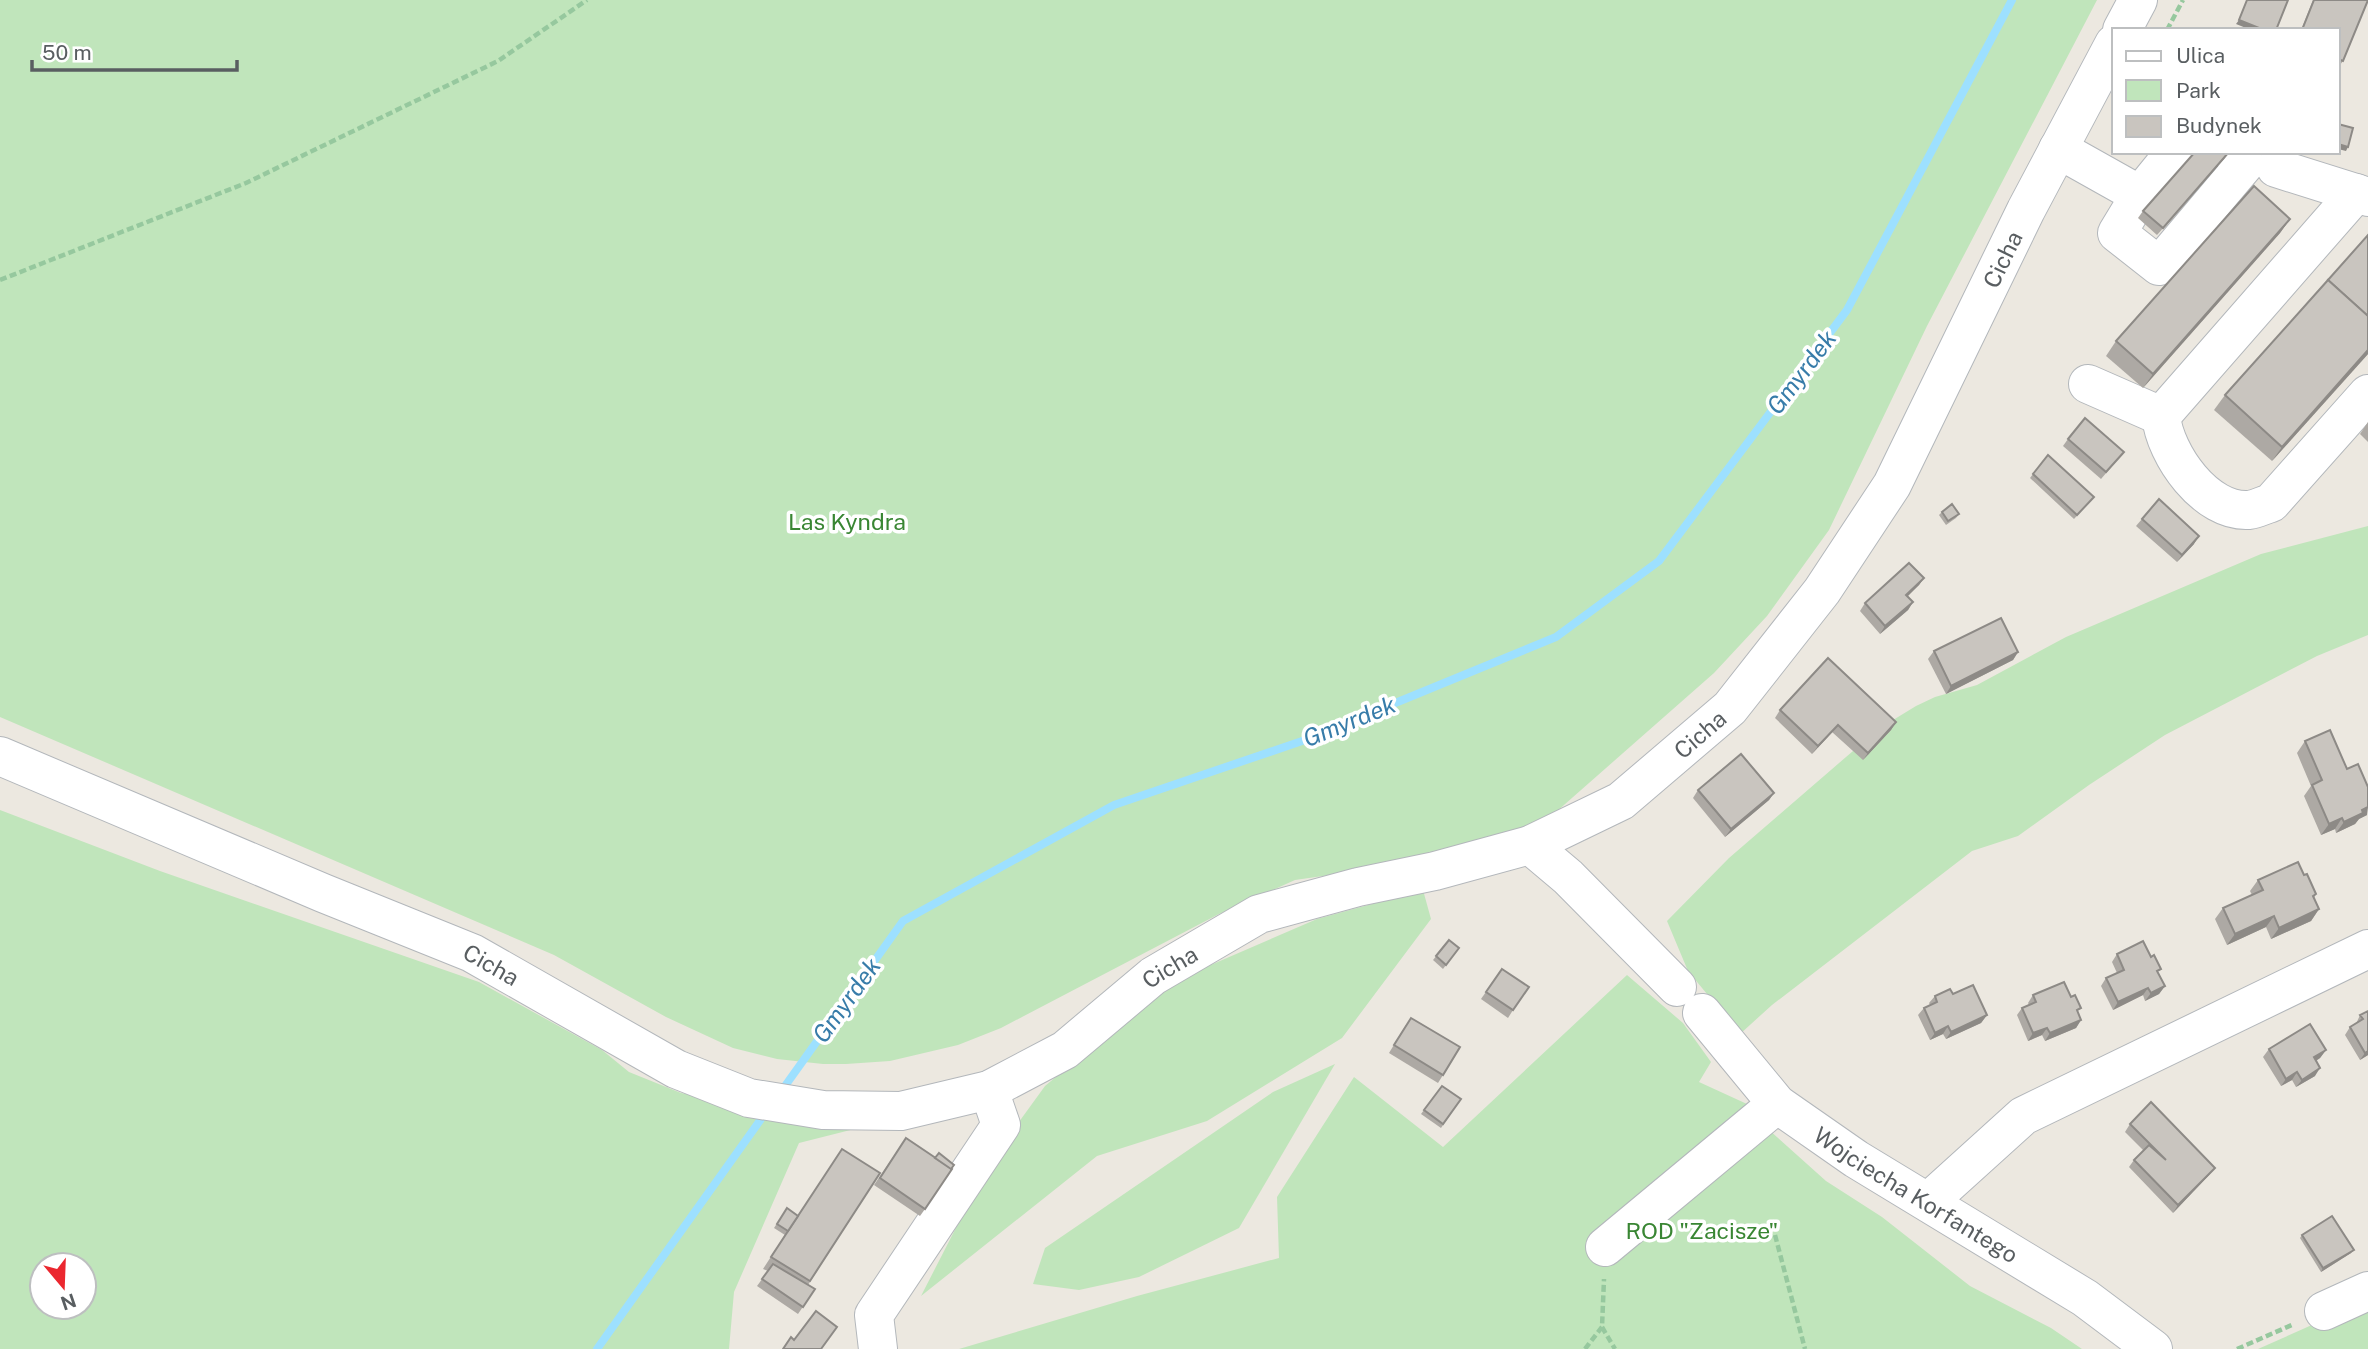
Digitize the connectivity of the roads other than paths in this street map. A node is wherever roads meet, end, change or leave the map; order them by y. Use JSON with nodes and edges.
{"nodes":[{"id":1,"x":2138,"y":0,"type":"edge"},
{"id":2,"x":2123,"y":28,"type":"edge"},
{"id":3,"x":2112,"y":48,"type":"edge"},
{"id":4,"x":2058,"y":149,"type":"junction"},
{"id":5,"x":2173,"y":154,"type":"edge"},
{"id":6,"x":2233,"y":154,"type":"edge"},
{"id":7,"x":2276,"y":168,"type":"dead end"},
{"id":8,"x":2140,"y":195,"type":"junction"},
{"id":9,"x":2362,"y":195,"type":"edge"},
{"id":10,"x":2088,"y":384,"type":"dead end"},
{"id":11,"x":2368,"y":394,"type":"edge"},
{"id":12,"x":2161,"y":416,"type":"junction"},
{"id":13,"x":0,"y":756,"type":"edge"},
{"id":14,"x":1530,"y":845,"type":"junction"},
{"id":15,"x":2368,"y":949,"type":"edge"},
{"id":16,"x":989,"y":1090,"type":"junction"},
{"id":17,"x":1777,"y":1104,"type":"junction"},
{"id":18,"x":1928,"y":1202,"type":"junction"},
{"id":19,"x":1605,"y":1247,"type":"road end"},
{"id":20,"x":2368,"y":1292,"type":"edge"},
{"id":21,"x":2324,"y":1311,"type":"road end"},
{"id":22,"x":876,"y":1332,"type":"edge"},
{"id":23,"x":2153,"y":1349,"type":"edge"}],
"edges":[{"from":1,"to":2,"type":"street"},
{"from":3,"to":4,"type":"street","name":"Cicha"},
{"from":4,"to":8,"type":"street"},
{"from":4,"to":14,"type":"street","name":"Cicha"},
{"from":5,"to":8,"type":"street"},
{"from":6,"to":8,"type":"street"},
{"from":7,"to":9,"type":"street"},
{"from":9,"to":12,"type":"street"},
{"from":10,"to":12,"type":"street"},
{"from":11,"to":12,"type":"street"},
{"from":13,"to":16,"type":"street","name":"Cicha"},
{"from":14,"to":16,"type":"street","name":"Cicha"},
{"from":14,"to":17,"type":"street","name":"Wojciecha Korfantego"},
{"from":15,"to":18,"type":"street"},
{"from":16,"to":22,"type":"street"},
{"from":17,"to":18,"type":"street","name":"Wojciecha Korfantego"},
{"from":17,"to":19,"type":"street"},
{"from":18,"to":23,"type":"street","name":"Wojciecha Korfantego"},
{"from":20,"to":21,"type":"street"}]}
